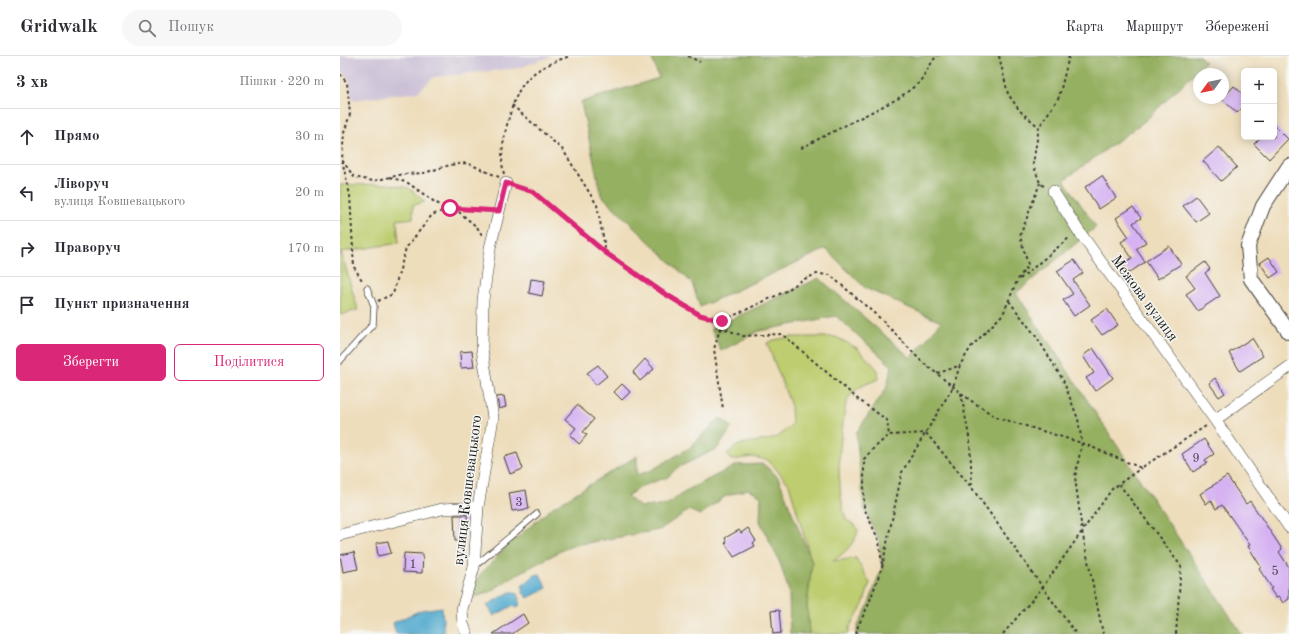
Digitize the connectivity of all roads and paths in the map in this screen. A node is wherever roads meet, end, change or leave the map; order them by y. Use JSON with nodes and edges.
{"nodes":[{"id":1,"x":570,"y":56,"type":"edge"},
{"id":2,"x":688,"y":56,"type":"edge"},
{"id":3,"x":938,"y":56,"type":"edge"},
{"id":4,"x":999,"y":56,"type":"edge"},
{"id":5,"x":1069,"y":56,"type":"edge"},
{"id":6,"x":700,"y":62,"type":"dead end"},
{"id":7,"x":340,"y":74,"type":"edge"},
{"id":8,"x":512,"y":105,"type":"junction"},
{"id":9,"x":1039,"y":127,"type":"junction"},
{"id":10,"x":342,"y":142,"type":"edge"},
{"id":11,"x":801,"y":148,"type":"dead end"},
{"id":12,"x":342,"y":160,"type":"junction"},
{"id":13,"x":1289,"y":166,"type":"edge"},
{"id":14,"x":388,"y":177,"type":"junction"},
{"id":15,"x":506,"y":183,"type":"junction"},
{"id":16,"x":1053,"y":191,"type":"dead end"},
{"id":17,"x":450,"y":208,"type":"junction"},
{"id":18,"x":454,"y":208,"type":"junction"},
{"id":19,"x":499,"y":211,"type":"junction"},
{"id":20,"x":1078,"y":230,"type":"junction"},
{"id":21,"x":490,"y":248,"type":"junction"},
{"id":22,"x":606,"y":253,"type":"junction"},
{"id":23,"x":1017,"y":281,"type":"junction"},
{"id":24,"x":367,"y":288,"type":"joint"},
{"id":25,"x":1009,"y":300,"type":"junction"},
{"id":26,"x":374,"y":306,"type":"junction"},
{"id":27,"x":722,"y":321,"type":"junction"},
{"id":28,"x":1287,"y":324,"type":"edge"},
{"id":29,"x":720,"y":327,"type":"junction"},
{"id":30,"x":340,"y":361,"type":"edge"},
{"id":31,"x":960,"y":365,"type":"junction"},
{"id":32,"x":1289,"y":367,"type":"edge"},
{"id":33,"x":936,"y":373,"type":"junction"},
{"id":34,"x":953,"y":387,"type":"junction"},
{"id":35,"x":961,"y":393,"type":"junction"},
{"id":36,"x":723,"y":408,"type":"dead end"},
{"id":37,"x":1215,"y":420,"type":"junction"},
{"id":38,"x":926,"y":432,"type":"junction"},
{"id":39,"x":889,"y":435,"type":"junction"},
{"id":40,"x":1082,"y":443,"type":"junction"},
{"id":41,"x":1140,"y":468,"type":"junction"},
{"id":42,"x":1119,"y":484,"type":"junction"},
{"id":43,"x":972,"y":488,"type":"junction"},
{"id":44,"x":478,"y":507,"type":"junction"},
{"id":45,"x":537,"y":514,"type":"dead end"},
{"id":46,"x":1289,"y":527,"type":"edge"},
{"id":47,"x":1082,"y":531,"type":"junction"},
{"id":48,"x":340,"y":535,"type":"edge"},
{"id":49,"x":474,"y":567,"type":"junction"},
{"id":50,"x":882,"y":567,"type":"junction"},
{"id":51,"x":1042,"y":588,"type":"junction"},
{"id":52,"x":467,"y":634,"type":"edge"},
{"id":53,"x":856,"y":634,"type":"edge"},
{"id":54,"x":1003,"y":634,"type":"edge"},
{"id":55,"x":1076,"y":634,"type":"edge"},
{"id":56,"x":1103,"y":634,"type":"edge"},
{"id":57,"x":1176,"y":634,"type":"edge"}],
"edges":[{"from":1,"to":8,"type":"path"},
{"from":2,"to":6,"type":"path"},
{"from":3,"to":11,"type":"path"},
{"from":4,"to":9,"type":"path"},
{"from":5,"to":9,"type":"path"},
{"from":7,"to":10,"type":"path"},
{"from":8,"to":15,"type":"path"},
{"from":8,"to":22,"type":"path"},
{"from":9,"to":23,"type":"path"},
{"from":10,"to":12,"type":"path"},
{"from":12,"to":14,"type":"path"},
{"from":12,"to":24,"type":"path"},
{"from":13,"to":28,"type":"street"},
{"from":14,"to":15,"type":"path"},
{"from":14,"to":17,"type":"path"},
{"from":15,"to":19,"type":"street","name":"вулиця Ковшевацького"},
{"from":15,"to":22,"type":"path"},
{"from":16,"to":20,"type":"street","name":"Межова вулиця"},
{"from":17,"to":18,"type":"path"},
{"from":17,"to":26,"type":"path"},
{"from":18,"to":19,"type":"path"},
{"from":18,"to":21,"type":"path"},
{"from":19,"to":21,"type":"street","name":"вулиця Ковшевацького"},
{"from":20,"to":23,"type":"path"},
{"from":20,"to":37,"type":"street","name":"Межова вулиця"},
{"from":21,"to":44,"type":"street","name":"вулиця Ковшевацького"},
{"from":22,"to":27,"type":"path"},
{"from":23,"to":25,"type":"path"},
{"from":24,"to":26,"type":"lane"},
{"from":25,"to":31,"type":"path"},
{"from":25,"to":40,"type":"path"},
{"from":26,"to":30,"type":"lane"},
{"from":27,"to":29,"type":"path"},
{"from":27,"to":33,"type":"path"},
{"from":29,"to":36,"type":"path"},
{"from":29,"to":39,"type":"path"},
{"from":31,"to":33,"type":"path"},
{"from":31,"to":34,"type":"path"},
{"from":32,"to":37,"type":"street"},
{"from":33,"to":34,"type":"path"},
{"from":34,"to":35,"type":"path"},
{"from":34,"to":38,"type":"path"},
{"from":35,"to":40,"type":"path"},
{"from":35,"to":43,"type":"path"},
{"from":37,"to":41,"type":"path"},
{"from":37,"to":46,"type":"street","name":"Межова вулиця"},
{"from":38,"to":39,"type":"path"},
{"from":38,"to":43,"type":"path"},
{"from":38,"to":50,"type":"path"},
{"from":39,"to":50,"type":"path"},
{"from":40,"to":41,"type":"path"},
{"from":40,"to":47,"type":"path"},
{"from":41,"to":42,"type":"path"},
{"from":42,"to":47,"type":"path"},
{"from":42,"to":57,"type":"path"},
{"from":43,"to":51,"type":"path"},
{"from":44,"to":48,"type":"street"},
{"from":44,"to":49,"type":"street","name":"вулиця Ковшевацького"},
{"from":45,"to":49,"type":"lane"},
{"from":47,"to":51,"type":"path"},
{"from":47,"to":56,"type":"path"},
{"from":49,"to":52,"type":"street","name":"вулиця Ковшевацького"},
{"from":50,"to":53,"type":"path"},
{"from":51,"to":54,"type":"path"},
{"from":51,"to":55,"type":"path"}]}
